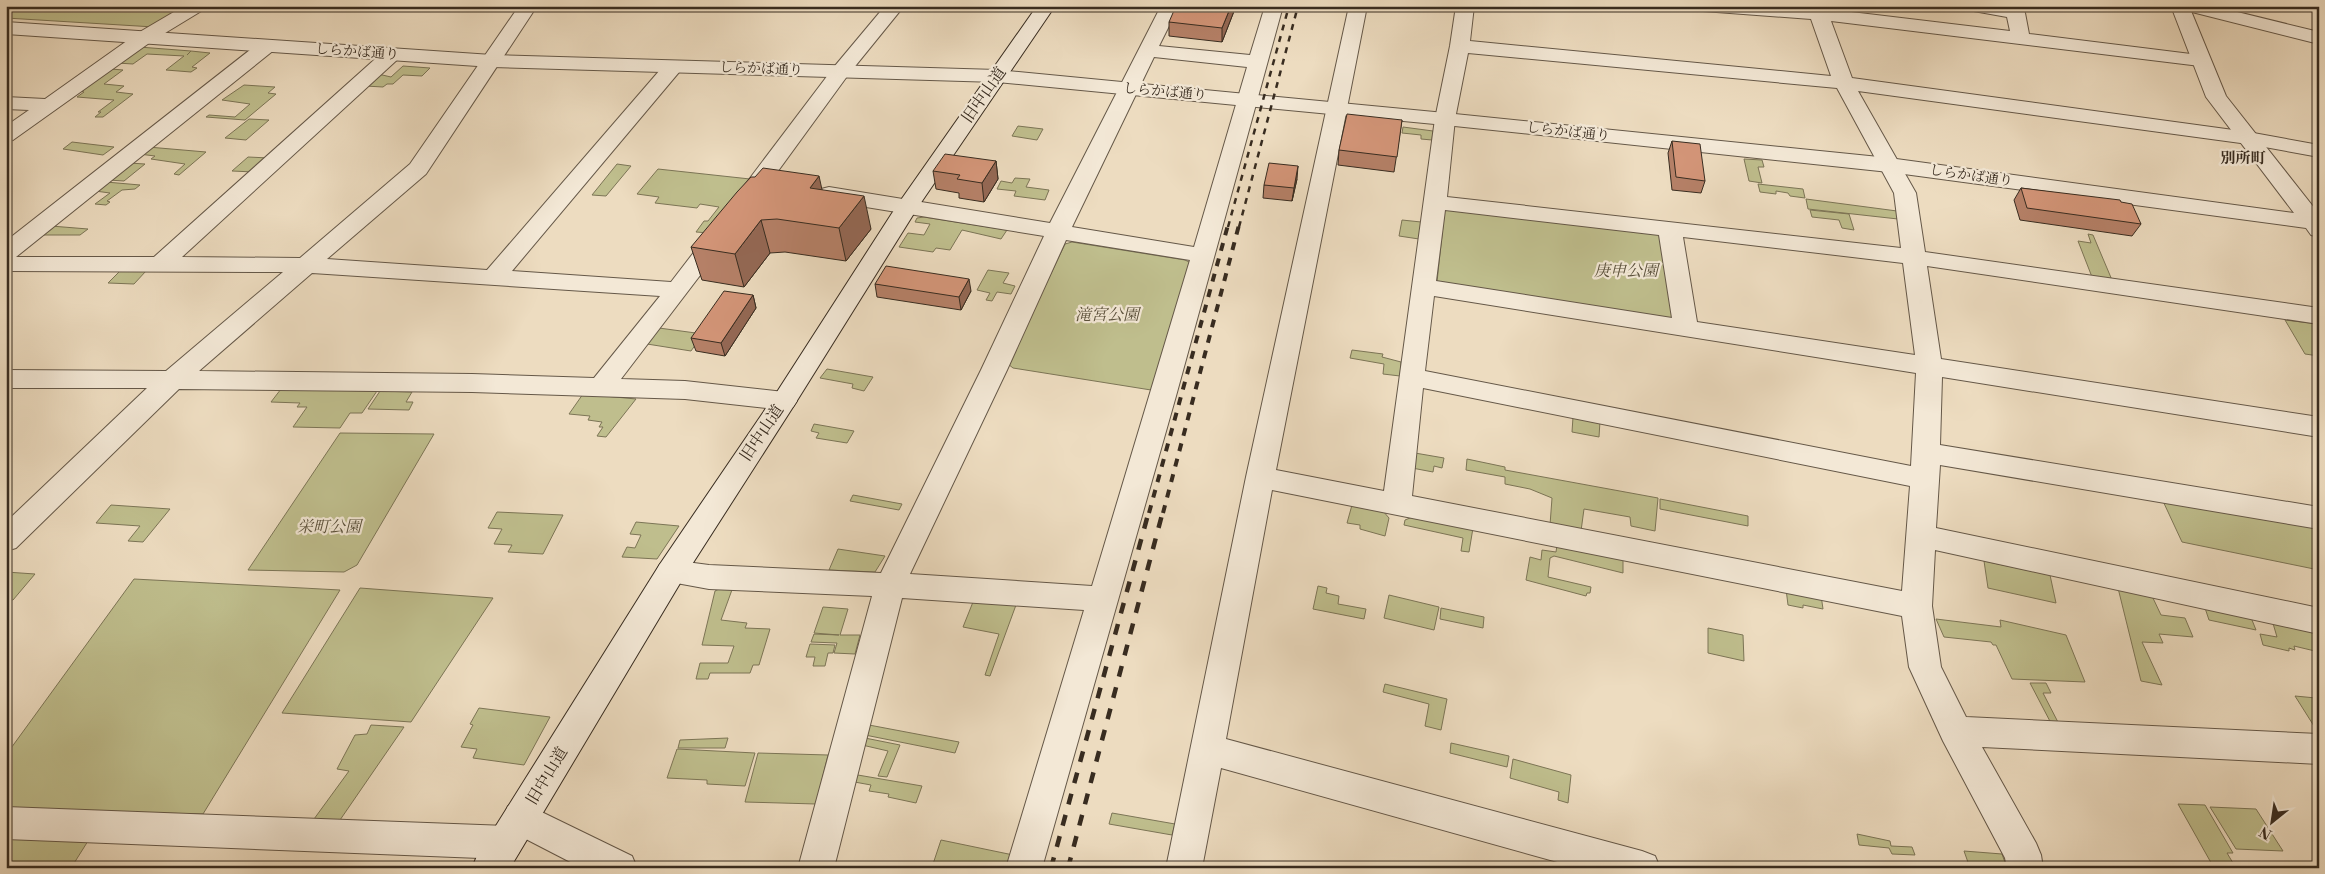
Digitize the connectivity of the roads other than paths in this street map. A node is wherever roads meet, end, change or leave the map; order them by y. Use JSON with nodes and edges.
{"nodes":[{"id":1,"x":197,"y":6,"type":"edge"},
{"id":2,"x":528,"y":6,"type":"edge"},
{"id":3,"x":894,"y":6,"type":"edge"},
{"id":4,"x":1046,"y":6,"type":"edge"},
{"id":5,"x":1170,"y":6,"type":"edge"},
{"id":6,"x":1274,"y":6,"type":"edge"},
{"id":7,"x":1358,"y":6,"type":"edge"},
{"id":8,"x":1465,"y":6,"type":"edge"},
{"id":9,"x":1703,"y":6,"type":"edge"},
{"id":10,"x":1707,"y":6,"type":"edge"},
{"id":11,"x":1974,"y":6,"type":"edge"},
{"id":12,"x":2180,"y":6,"type":"edge"},
{"id":13,"x":2190,"y":6,"type":"edge"},
{"id":14,"x":1818,"y":10,"type":"edge"},
{"id":15,"x":6,"y":28,"type":"edge"},
{"id":16,"x":145,"y":37,"type":"junction"},
{"id":17,"x":2020,"y":38,"type":"junction"},
{"id":18,"x":2319,"y":38,"type":"edge"},
{"id":19,"x":267,"y":46,"type":"junction"},
{"id":20,"x":1460,"y":46,"type":"junction"},
{"id":21,"x":1148,"y":51,"type":"junction"},
{"id":22,"x":390,"y":55,"type":"junction"},
{"id":23,"x":2200,"y":60,"type":"junction"},
{"id":24,"x":492,"y":61,"type":"junction"},
{"id":25,"x":1258,"y":62,"type":"junction"},
{"id":26,"x":672,"y":66,"type":"junction"},
{"id":27,"x":840,"y":71,"type":"junction"},
{"id":28,"x":997,"y":76,"type":"junction"},
{"id":29,"x":1844,"y":83,"type":"junction"},
{"id":30,"x":1130,"y":88,"type":"junction"},
{"id":31,"x":1248,"y":100,"type":"junction"},
{"id":32,"x":6,"y":103,"type":"edge"},
{"id":33,"x":50,"y":105,"type":"junction"},
{"id":34,"x":1335,"y":108,"type":"junction"},
{"id":35,"x":1445,"y":119,"type":"junction"},
{"id":36,"x":6,"y":136,"type":"edge"},
{"id":37,"x":2248,"y":138,"type":"junction"},
{"id":38,"x":2319,"y":151,"type":"edge"},
{"id":39,"x":1889,"y":165,"type":"junction"},
{"id":40,"x":758,"y":183,"type":"junction"},
{"id":41,"x":1435,"y":202,"type":"junction"},
{"id":42,"x":907,"y":208,"type":"junction"},
{"id":43,"x":2317,"y":225,"type":"edge"},
{"id":44,"x":1670,"y":230,"type":"junction"},
{"id":45,"x":1058,"y":231,"type":"junction"},
{"id":46,"x":6,"y":253,"type":"edge"},
{"id":47,"x":1202,"y":255,"type":"junction"},
{"id":48,"x":1913,"y":258,"type":"junction"},
{"id":49,"x":6,"y":264,"type":"edge"},
{"id":50,"x":161,"y":264,"type":"junction"},
{"id":51,"x":305,"y":265,"type":"junction"},
{"id":52,"x":493,"y":278,"type":"junction"},
{"id":53,"x":1424,"y":287,"type":"junction"},
{"id":54,"x":678,"y":290,"type":"junction"},
{"id":55,"x":2319,"y":316,"type":"edge"},
{"id":56,"x":1686,"y":328,"type":"junction"},
{"id":57,"x":1928,"y":364,"type":"junction"},
{"id":58,"x":1411,"y":377,"type":"junction"},
{"id":59,"x":6,"y":379,"type":"edge"},
{"id":60,"x":173,"y":379,"type":"junction"},
{"id":61,"x":600,"y":388,"type":"junction"},
{"id":62,"x":784,"y":401,"type":"junction"},
{"id":63,"x":2318,"y":428,"type":"edge"},
{"id":64,"x":1926,"y":466,"type":"junction"},
{"id":65,"x":1260,"y":477,"type":"junction"},
{"id":66,"x":1397,"y":504,"type":"junction"},
{"id":67,"x":2319,"y":518,"type":"edge"},
{"id":68,"x":1922,"y":536,"type":"junction"},
{"id":69,"x":6,"y":540,"type":"edge"},
{"id":70,"x":671,"y":572,"type":"junction"},
{"id":71,"x":890,"y":585,"type":"junction"},
{"id":72,"x":1102,"y":599,"type":"junction"},
{"id":73,"x":1916,"y":606,"type":"junction"},
{"id":74,"x":2319,"y":621,"type":"edge"},
{"id":75,"x":1955,"y":731,"type":"junction"},
{"id":76,"x":1207,"y":749,"type":"junction"},
{"id":77,"x":2319,"y":749,"type":"edge"},
{"id":78,"x":6,"y":823,"type":"edge"},
{"id":79,"x":506,"y":843,"type":"edge"},
{"id":80,"x":620,"y":868,"type":"edge"},
{"id":81,"x":816,"y":868,"type":"edge"},
{"id":82,"x":1024,"y":868,"type":"edge"},
{"id":83,"x":1184,"y":868,"type":"edge"},
{"id":84,"x":1642,"y":868,"type":"edge"},
{"id":85,"x":2025,"y":868,"type":"edge"}],
"edges":[{"from":1,"to":16,"type":"street"},
{"from":2,"to":24,"type":"street"},
{"from":3,"to":27,"type":"street"},
{"from":4,"to":28,"type":"street","name":"旧中山道"},
{"from":5,"to":21,"type":"street"},
{"from":6,"to":25,"type":"street"},
{"from":7,"to":34,"type":"street"},
{"from":8,"to":20,"type":"street"},
{"from":9,"to":10,"type":"street"},
{"from":10,"to":14,"type":"street"},
{"from":11,"to":17,"type":"street"},
{"from":12,"to":23,"type":"street"},
{"from":13,"to":18,"type":"street"},
{"from":14,"to":17,"type":"street"},
{"from":14,"to":29,"type":"street"},
{"from":15,"to":16,"type":"street","name":"しらかば通り"},
{"from":16,"to":19,"type":"street","name":"しらかば通り"},
{"from":16,"to":33,"type":"street"},
{"from":17,"to":23,"type":"street"},
{"from":19,"to":22,"type":"street","name":"しらかば通り"},
{"from":19,"to":46,"type":"street"},
{"from":20,"to":29,"type":"street"},
{"from":20,"to":35,"type":"street"},
{"from":21,"to":25,"type":"street"},
{"from":21,"to":30,"type":"street"},
{"from":22,"to":24,"type":"street","name":"しらかば通り"},
{"from":22,"to":50,"type":"street"},
{"from":23,"to":37,"type":"street"},
{"from":24,"to":26,"type":"street","name":"しらかば通り"},
{"from":24,"to":51,"type":"street"},
{"from":25,"to":31,"type":"street"},
{"from":26,"to":27,"type":"street","name":"しらかば通り"},
{"from":26,"to":52,"type":"street"},
{"from":27,"to":28,"type":"street","name":"しらかば通り"},
{"from":27,"to":40,"type":"street"},
{"from":28,"to":30,"type":"street","name":"しらかば通り"},
{"from":28,"to":42,"type":"street","name":"旧中山道"},
{"from":29,"to":37,"type":"street"},
{"from":29,"to":39,"type":"street"},
{"from":30,"to":31,"type":"street","name":"しらかば通り"},
{"from":30,"to":45,"type":"street"},
{"from":31,"to":34,"type":"street","name":"しらかば通り"},
{"from":31,"to":47,"type":"street"},
{"from":32,"to":33,"type":"street"},
{"from":33,"to":36,"type":"street"},
{"from":34,"to":35,"type":"street","name":"しらかば通り"},
{"from":34,"to":65,"type":"street"},
{"from":35,"to":39,"type":"street","name":"しらかば通り"},
{"from":35,"to":41,"type":"street"},
{"from":37,"to":38,"type":"street"},
{"from":37,"to":43,"type":"street"},
{"from":39,"to":43,"type":"street","name":"しらかば通り"},
{"from":39,"to":48,"type":"street"},
{"from":40,"to":42,"type":"street"},
{"from":40,"to":54,"type":"street"},
{"from":41,"to":44,"type":"street"},
{"from":41,"to":53,"type":"street"},
{"from":42,"to":45,"type":"street"},
{"from":42,"to":62,"type":"street","name":"旧中山道"},
{"from":44,"to":48,"type":"street"},
{"from":44,"to":56,"type":"street"},
{"from":45,"to":47,"type":"street"},
{"from":45,"to":71,"type":"street"},
{"from":47,"to":72,"type":"street"},
{"from":48,"to":55,"type":"street"},
{"from":48,"to":57,"type":"street"},
{"from":49,"to":50,"type":"street"},
{"from":50,"to":51,"type":"street"},
{"from":51,"to":52,"type":"street"},
{"from":51,"to":60,"type":"street"},
{"from":52,"to":54,"type":"street"},
{"from":53,"to":56,"type":"street"},
{"from":53,"to":58,"type":"street"},
{"from":54,"to":61,"type":"street"},
{"from":56,"to":57,"type":"street"},
{"from":57,"to":63,"type":"street"},
{"from":57,"to":64,"type":"street"},
{"from":58,"to":64,"type":"street"},
{"from":58,"to":66,"type":"street"},
{"from":59,"to":60,"type":"street"},
{"from":60,"to":61,"type":"street"},
{"from":60,"to":69,"type":"street"},
{"from":61,"to":62,"type":"street"},
{"from":62,"to":70,"type":"street","name":"旧中山道"},
{"from":64,"to":67,"type":"street"},
{"from":64,"to":68,"type":"street"},
{"from":65,"to":66,"type":"street"},
{"from":65,"to":76,"type":"street"},
{"from":66,"to":73,"type":"street"},
{"from":68,"to":73,"type":"street"},
{"from":68,"to":74,"type":"street"},
{"from":70,"to":71,"type":"street"},
{"from":70,"to":79,"type":"street","name":"旧中山道"},
{"from":71,"to":72,"type":"street"},
{"from":71,"to":81,"type":"street"},
{"from":72,"to":82,"type":"street"},
{"from":73,"to":75,"type":"street"},
{"from":75,"to":77,"type":"street"},
{"from":75,"to":85,"type":"street"},
{"from":76,"to":83,"type":"street"},
{"from":76,"to":84,"type":"street"},
{"from":78,"to":79,"type":"street"},
{"from":79,"to":80,"type":"street"}]}
